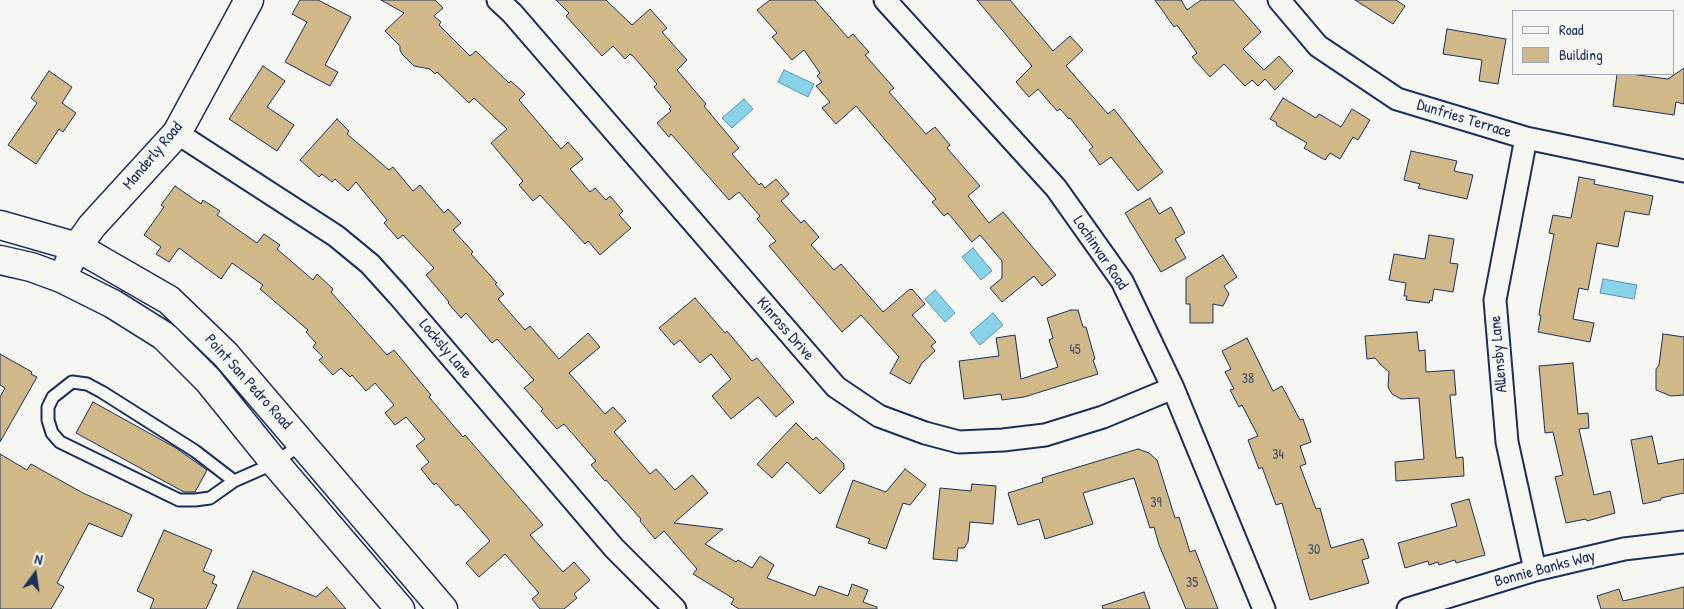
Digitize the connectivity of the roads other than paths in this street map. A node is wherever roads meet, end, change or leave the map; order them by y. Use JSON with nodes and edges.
{"nodes":[{"id":1,"x":249,"y":0,"type":"edge"},
{"id":2,"x":498,"y":0,"type":"edge"},
{"id":3,"x":885,"y":0,"type":"edge"},
{"id":4,"x":1279,"y":0,"type":"edge"},
{"id":5,"x":177,"y":133,"type":"junction"},
{"id":6,"x":1526,"y":138,"type":"junction"},
{"id":7,"x":1684,"y":171,"type":"edge"},
{"id":8,"x":0,"y":224,"type":"edge"},
{"id":9,"x":78,"y":247,"type":"junction"},
{"id":10,"x":0,"y":260,"type":"edge"},
{"id":11,"x":62,"y":278,"type":"junction"},
{"id":12,"x":1173,"y":388,"type":"junction"},
{"id":13,"x":302,"y":442,"type":"junction"},
{"id":14,"x":275,"y":463,"type":"junction"},
{"id":15,"x":234,"y":481,"type":"junction"},
{"id":16,"x":1684,"y":542,"type":"edge"},
{"id":17,"x":1535,"y":570,"type":"junction"},
{"id":18,"x":400,"y":609,"type":"edge"},
{"id":19,"x":443,"y":609,"type":"edge"},
{"id":20,"x":676,"y":609,"type":"edge"},
{"id":21,"x":1264,"y":609,"type":"edge"},
{"id":22,"x":1408,"y":609,"type":"edge"}],
"edges":[{"from":1,"to":5,"type":"main road","name":"Manderly Road"},
{"from":2,"to":12,"type":"street","name":"Kinross Drive"},
{"from":3,"to":12,"type":"street","name":"Lochinvar Road"},
{"from":4,"to":6,"type":"street","name":"Dunfries Terrace"},
{"from":5,"to":9,"type":"main road","name":"Manderly Road"},
{"from":5,"to":20,"type":"street","name":"Locksly Lane"},
{"from":6,"to":7,"type":"street","name":"Dunfries Terrace"},
{"from":6,"to":17,"type":"street","name":"Allensby Lane"},
{"from":8,"to":9,"type":"main road","name":"Point San Pedro Road"},
{"from":9,"to":11,"type":"main road","name":"Manderly Road"},
{"from":9,"to":13,"type":"main road","name":"Point San Pedro Road"},
{"from":10,"to":11,"type":"main road","name":"Point San Pedro Road"},
{"from":11,"to":14,"type":"main road","name":"Point San Pedro Road"},
{"from":12,"to":21,"type":"street","name":"Lochinvar Road"},
{"from":13,"to":14,"type":"lane"},
{"from":13,"to":19,"type":"main road","name":"Point San Pedro Road"},
{"from":14,"to":15,"type":"lane"},
{"from":14,"to":18,"type":"main road","name":"Point San Pedro Road"},
{"from":15,"to":15,"type":"lane"},
{"from":16,"to":17,"type":"street","name":"Bonnie Banks Way"},
{"from":17,"to":22,"type":"street","name":"Bonnie Banks Way"}]}
